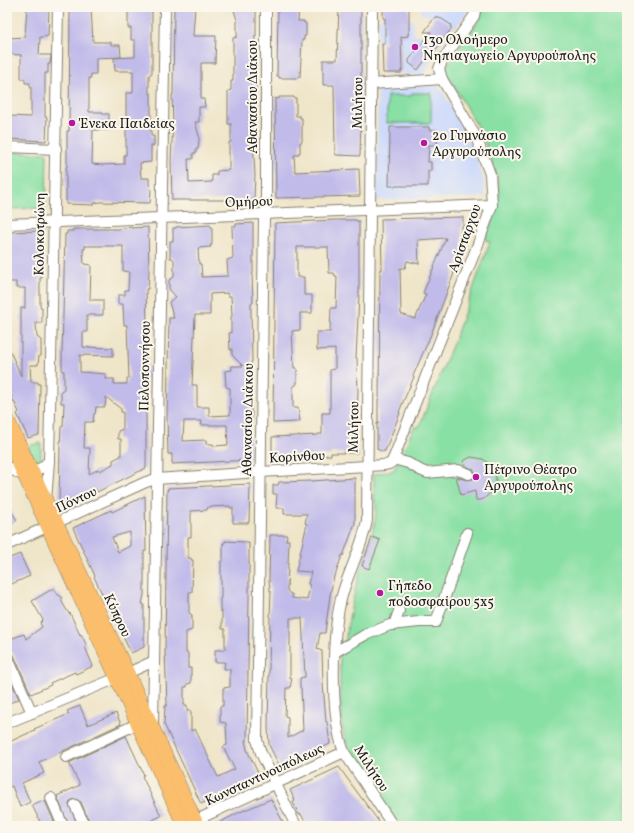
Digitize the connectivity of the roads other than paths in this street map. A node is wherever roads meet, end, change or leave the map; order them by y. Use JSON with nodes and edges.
{"nodes":[{"id":1,"x":58,"y":7,"type":"edge"},
{"id":2,"x":165,"y":7,"type":"edge"},
{"id":3,"x":266,"y":7,"type":"edge"},
{"id":4,"x":372,"y":7,"type":"edge"},
{"id":5,"x":476,"y":7,"type":"edge"},
{"id":6,"x":442,"y":79,"type":"junction"},
{"id":7,"x":371,"y":84,"type":"junction"},
{"id":8,"x":7,"y":147,"type":"edge"},
{"id":9,"x":56,"y":149,"type":"junction"},
{"id":10,"x":492,"y":205,"type":"junction"},
{"id":11,"x":370,"y":210,"type":"junction"},
{"id":12,"x":266,"y":214,"type":"junction"},
{"id":13,"x":161,"y":218,"type":"junction"},
{"id":14,"x":53,"y":222,"type":"junction"},
{"id":15,"x":7,"y":224,"type":"edge"},
{"id":16,"x":7,"y":418,"type":"edge"},
{"id":17,"x":7,"y":438,"type":"edge"},
{"id":18,"x":392,"y":459,"type":"junction"},
{"id":19,"x":49,"y":461,"type":"junction"},
{"id":20,"x":367,"y":466,"type":"junction"},
{"id":21,"x":7,"y":467,"type":"edge"},
{"id":22,"x":260,"y":472,"type":"junction"},
{"id":23,"x":28,"y":474,"type":"junction"},
{"id":24,"x":469,"y":474,"type":"dead end"},
{"id":25,"x":156,"y":479,"type":"junction"},
{"id":26,"x":46,"y":501,"type":"junction"},
{"id":27,"x":52,"y":525,"type":"junction"},
{"id":28,"x":467,"y":532,"type":"dead end"},
{"id":29,"x":7,"y":545,"type":"edge"},
{"id":30,"x":399,"y":611,"type":"dead end"},
{"id":31,"x":394,"y":625,"type":"junction"},
{"id":32,"x":335,"y":652,"type":"junction"},
{"id":33,"x":7,"y":656,"type":"edge"},
{"id":34,"x":154,"y":661,"type":"junction"},
{"id":35,"x":122,"y":676,"type":"junction"},
{"id":36,"x":32,"y":713,"type":"junction"},
{"id":37,"x":7,"y":723,"type":"edge"},
{"id":38,"x":138,"y":724,"type":"junction"},
{"id":39,"x":153,"y":726,"type":"junction"},
{"id":40,"x":344,"y":752,"type":"junction"},
{"id":41,"x":66,"y":756,"type":"dead end"},
{"id":42,"x":276,"y":784,"type":"junction"},
{"id":43,"x":50,"y":798,"type":"dead end"},
{"id":44,"x":75,"y":805,"type":"dead end"},
{"id":45,"x":197,"y":823,"type":"edge"},
{"id":46,"x":63,"y":826,"type":"edge"},
{"id":47,"x":85,"y":826,"type":"edge"},
{"id":48,"x":184,"y":826,"type":"edge"},
{"id":49,"x":296,"y":826,"type":"edge"},
{"id":50,"x":394,"y":826,"type":"edge"}],
"edges":[{"from":1,"to":9,"type":"street","name":"Κολοκοτρώνη"},
{"from":2,"to":13,"type":"street","name":"Πελοποννήσου"},
{"from":3,"to":12,"type":"street","name":"Αθανασίου Διάκου"},
{"from":4,"to":7,"type":"street","name":"Μιλήτου"},
{"from":5,"to":6,"type":"street"},
{"from":6,"to":7,"type":"street"},
{"from":6,"to":10,"type":"street","name":"Αρίσταρχου"},
{"from":7,"to":11,"type":"street","name":"Μιλήτου"},
{"from":8,"to":9,"type":"street"},
{"from":9,"to":14,"type":"street","name":"Κολοκοτρώνη"},
{"from":10,"to":11,"type":"street","name":"Ομήρου"},
{"from":10,"to":18,"type":"street","name":"Αρίσταρχου"},
{"from":11,"to":12,"type":"street","name":"Ομήρου"},
{"from":11,"to":20,"type":"street","name":"Μιλήτου"},
{"from":12,"to":13,"type":"street","name":"Ομήρου"},
{"from":12,"to":22,"type":"street","name":"Αθανασίου Διάκου"},
{"from":13,"to":14,"type":"street","name":"Ομήρου"},
{"from":13,"to":25,"type":"street","name":"Πελοποννήσου"},
{"from":14,"to":15,"type":"street","name":"Ομήρου"},
{"from":14,"to":19,"type":"street","name":"Κολοκοτρώνη"},
{"from":16,"to":23,"type":"main road","name":"Κύπρου"},
{"from":17,"to":23,"type":"main road","name":"Κύπρου"},
{"from":18,"to":20,"type":"street"},
{"from":18,"to":24,"type":"street"},
{"from":19,"to":23,"type":"street"},
{"from":19,"to":26,"type":"street","name":"Κολοκοτρώνη"},
{"from":20,"to":22,"type":"street","name":"Κορίνθου"},
{"from":20,"to":32,"type":"street","name":"Μιλήτου"},
{"from":21,"to":23,"type":"street"},
{"from":22,"to":25,"type":"street","name":"Κορίνθου"},
{"from":22,"to":42,"type":"street","name":"Αθανασίου Διάκου"},
{"from":23,"to":26,"type":"main road","name":"Κύπρου"},
{"from":23,"to":27,"type":"main road","name":"Κύπρου"},
{"from":25,"to":27,"type":"street","name":"Πόντου"},
{"from":25,"to":34,"type":"street","name":"Πελοποννήσου"},
{"from":26,"to":27,"type":"main road","name":"Κύπρου"},
{"from":27,"to":29,"type":"street","name":"Πόντου"},
{"from":27,"to":35,"type":"main road","name":"Κύπρου"},
{"from":28,"to":31,"type":"street"},
{"from":30,"to":31,"type":"street"},
{"from":31,"to":32,"type":"street"},
{"from":32,"to":40,"type":"street","name":"Μιλήτου"},
{"from":33,"to":36,"type":"street"},
{"from":34,"to":35,"type":"street"},
{"from":34,"to":39,"type":"street","name":"Πελοποννήσου"},
{"from":35,"to":36,"type":"street"},
{"from":35,"to":38,"type":"main road","name":"Κύπρου"},
{"from":35,"to":39,"type":"main road","name":"Κύπρου"},
{"from":36,"to":37,"type":"street"},
{"from":38,"to":41,"type":"street"},
{"from":38,"to":48,"type":"main road","name":"Κύπρου"},
{"from":39,"to":45,"type":"main road","name":"Κύπρου"},
{"from":40,"to":42,"type":"street","name":"Κωνσταντινουπόλεως"},
{"from":40,"to":50,"type":"street","name":"Μιλήτου"},
{"from":42,"to":45,"type":"street","name":"Κωνσταντινουπόλεως"},
{"from":42,"to":49,"type":"street","name":"Αθανασίου Διάκου"},
{"from":43,"to":46,"type":"street"},
{"from":44,"to":47,"type":"street"},
{"from":45,"to":48,"type":"street","name":"Κωνσταντινουπόλεως"}]}
